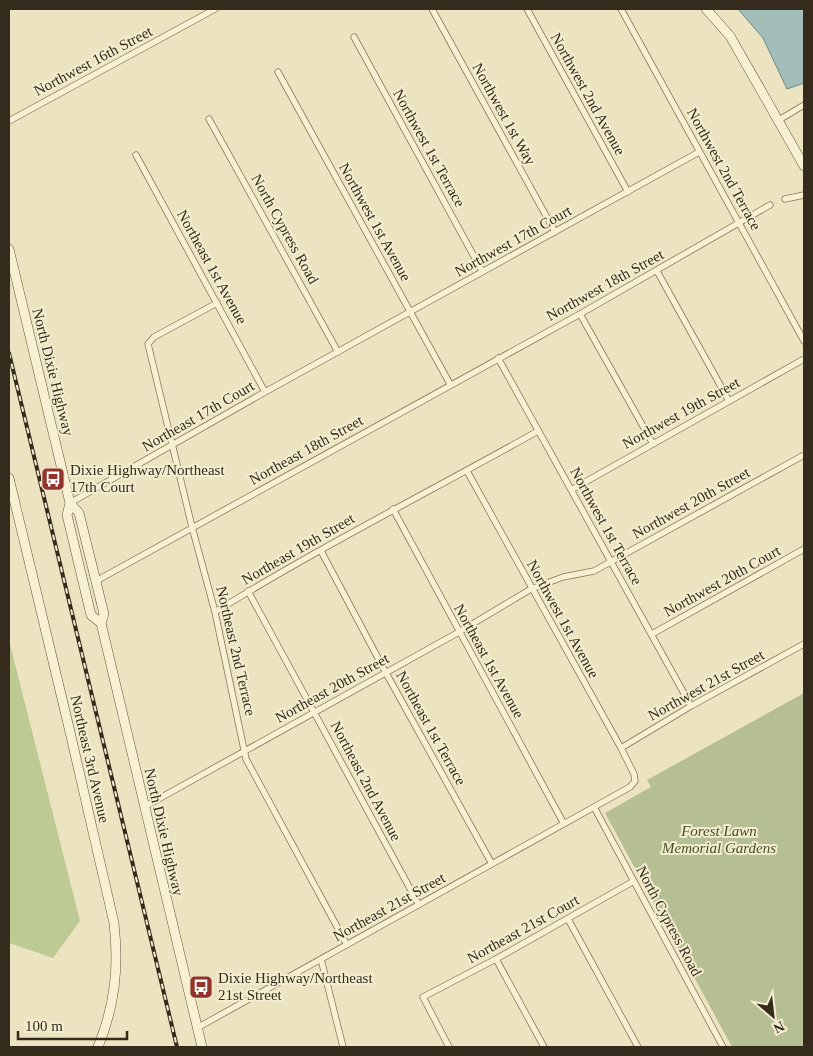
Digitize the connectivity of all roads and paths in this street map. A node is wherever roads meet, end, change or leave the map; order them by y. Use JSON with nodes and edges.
{"nodes":[{"id":1,"x":215,"y":9,"type":"edge"},
{"id":2,"x":432,"y":9,"type":"edge"},
{"id":3,"x":527,"y":9,"type":"edge"},
{"id":4,"x":621,"y":9,"type":"edge"},
{"id":5,"x":706,"y":9,"type":"edge"},
{"id":6,"x":354,"y":37,"type":"dead end"},
{"id":7,"x":278,"y":72,"type":"dead end"},
{"id":8,"x":804,"y":105,"type":"edge"},
{"id":9,"x":209,"y":119,"type":"dead end"},
{"id":10,"x":779,"y":120,"type":"junction"},
{"id":11,"x":9,"y":121,"type":"edge"},
{"id":12,"x":700,"y":152,"type":"junction"},
{"id":13,"x":136,"y":155,"type":"dead end"},
{"id":14,"x":804,"y":166,"type":"edge"},
{"id":15,"x":628,"y":192,"type":"junction"},
{"id":16,"x":804,"y":195,"type":"edge"},
{"id":17,"x":785,"y":199,"type":"dead end"},
{"id":18,"x":770,"y":205,"type":"dead end"},
{"id":19,"x":740,"y":223,"type":"junction"},
{"id":20,"x":554,"y":232,"type":"junction"},
{"id":21,"x":9,"y":248,"type":"edge"},
{"id":22,"x":482,"y":271,"type":"junction"},
{"id":23,"x":657,"y":271,"type":"junction"},
{"id":24,"x":218,"y":303,"type":"junction"},
{"id":25,"x":409,"y":312,"type":"junction"},
{"id":26,"x":580,"y":314,"type":"junction"},
{"id":27,"x":804,"y":341,"type":"edge"},
{"id":28,"x":338,"y":352,"type":"junction"},
{"id":29,"x":498,"y":358,"type":"junction"},
{"id":30,"x":804,"y":359,"type":"edge"},
{"id":31,"x":450,"y":384,"type":"junction"},
{"id":32,"x":265,"y":392,"type":"junction"},
{"id":33,"x":729,"y":401,"type":"junction"},
{"id":34,"x":538,"y":431,"type":"junction"},
{"id":35,"x":653,"y":444,"type":"junction"},
{"id":36,"x":173,"y":445,"type":"junction"},
{"id":37,"x":804,"y":455,"type":"edge"},
{"id":38,"x":467,"y":471,"type":"junction"},
{"id":39,"x":9,"y":478,"type":"edge"},
{"id":40,"x":571,"y":490,"type":"junction"},
{"id":41,"x":70,"y":503,"type":"junction"},
{"id":42,"x":393,"y":509,"type":"junction"},
{"id":43,"x":192,"y":528,"type":"junction"},
{"id":44,"x":804,"y":549,"type":"edge"},
{"id":45,"x":321,"y":551,"type":"junction"},
{"id":46,"x":610,"y":562,"type":"junction"},
{"id":47,"x":96,"y":581,"type":"junction"},
{"id":48,"x":532,"y":589,"type":"junction"},
{"id":49,"x":248,"y":591,"type":"junction"},
{"id":50,"x":215,"y":612,"type":"junction"},
{"id":51,"x":100,"y":623,"type":"junction"},
{"id":52,"x":458,"y":632,"type":"junction"},
{"id":53,"x":652,"y":634,"type":"junction"},
{"id":54,"x":804,"y":644,"type":"edge"},
{"id":55,"x":386,"y":673,"type":"junction"},
{"id":56,"x":691,"y":706,"type":"junction"},
{"id":57,"x":315,"y":712,"type":"junction"},
{"id":58,"x":620,"y":748,"type":"junction"},
{"id":59,"x":246,"y":751,"type":"junction"},
{"id":60,"x":144,"y":807,"type":"junction"},
{"id":61,"x":594,"y":807,"type":"junction"},
{"id":62,"x":564,"y":824,"type":"junction"},
{"id":63,"x":492,"y":864,"type":"junction"},
{"id":64,"x":634,"y":881,"type":"junction"},
{"id":65,"x":419,"y":905,"type":"junction"},
{"id":66,"x":568,"y":919,"type":"junction"},
{"id":67,"x":347,"y":945,"type":"junction"},
{"id":68,"x":321,"y":959,"type":"junction"},
{"id":69,"x":496,"y":959,"type":"junction"},
{"id":70,"x":197,"y":1028,"type":"junction"},
{"id":71,"x":98,"y":1047,"type":"edge"},
{"id":72,"x":202,"y":1047,"type":"edge"},
{"id":73,"x":342,"y":1047,"type":"edge"},
{"id":74,"x":449,"y":1047,"type":"edge"},
{"id":75,"x":544,"y":1047,"type":"edge"},
{"id":76,"x":638,"y":1047,"type":"edge"},
{"id":77,"x":723,"y":1047,"type":"edge"}],
"edges":[{"from":1,"to":11,"type":"street","name":"Northwest 16th Street"},
{"from":2,"to":20,"type":"street","name":"Northwest 1st Way"},
{"from":3,"to":15,"type":"street","name":"Northwest 2nd Avenue"},
{"from":4,"to":12,"type":"street","name":"Northwest 2nd Terrace"},
{"from":5,"to":10,"type":"main road"},
{"from":6,"to":22,"type":"street","name":"Northwest 1st Terrace"},
{"from":7,"to":25,"type":"street","name":"Northwest 1st Avenue"},
{"from":8,"to":10,"type":"street"},
{"from":9,"to":28,"type":"street","name":"North Cypress Road"},
{"from":10,"to":14,"type":"main road"},
{"from":12,"to":15,"type":"street","name":"Northwest 17th Court"},
{"from":12,"to":19,"type":"street","name":"Northwest 2nd Terrace"},
{"from":13,"to":24,"type":"street","name":"Northeast 1st Avenue"},
{"from":15,"to":20,"type":"street","name":"Northwest 17th Court"},
{"from":16,"to":17,"type":"street"},
{"from":18,"to":19,"type":"street","name":"Northwest 18th Street"},
{"from":19,"to":23,"type":"street","name":"Northwest 18th Street"},
{"from":19,"to":27,"type":"street","name":"Northwest 2nd Terrace"},
{"from":20,"to":22,"type":"street","name":"Northwest 17th Court"},
{"from":21,"to":41,"type":"main road","name":"North Dixie Highway"},
{"from":22,"to":25,"type":"street","name":"Northwest 17th Court"},
{"from":23,"to":26,"type":"street","name":"Northwest 18th Street"},
{"from":23,"to":33,"type":"street"},
{"from":24,"to":32,"type":"street","name":"Northeast 1st Avenue"},
{"from":24,"to":36,"type":"street","name":"Northeast 2nd Terrace"},
{"from":25,"to":28,"type":"street","name":"Northwest 17th Court"},
{"from":25,"to":31,"type":"street","name":"Northwest 1st Avenue"},
{"from":26,"to":29,"type":"street","name":"Northwest 18th Street"},
{"from":26,"to":35,"type":"street"},
{"from":28,"to":32,"type":"street","name":"Northeast 17th Court"},
{"from":29,"to":31,"type":"street","name":"Northwest 18th Street"},
{"from":29,"to":34,"type":"street","name":"Northwest 1st Terrace"},
{"from":30,"to":33,"type":"street","name":"Northwest 19th Street"},
{"from":31,"to":43,"type":"street","name":"Northeast 18th Street"},
{"from":32,"to":36,"type":"street","name":"Northeast 17th Court"},
{"from":33,"to":35,"type":"street","name":"Northwest 19th Street"},
{"from":34,"to":38,"type":"street"},
{"from":34,"to":40,"type":"street","name":"Northwest 1st Terrace"},
{"from":35,"to":40,"type":"street","name":"Northwest 19th Street"},
{"from":36,"to":41,"type":"street","name":"Northeast 17th Court"},
{"from":36,"to":43,"type":"street","name":"Northeast 2nd Terrace"},
{"from":37,"to":46,"type":"street","name":"Northwest 20th Street"},
{"from":38,"to":42,"type":"street"},
{"from":38,"to":48,"type":"street","name":"Northwest 1st Avenue"},
{"from":39,"to":71,"type":"main road","name":"Northeast 3rd Avenue"},
{"from":40,"to":46,"type":"street","name":"Northwest 1st Terrace"},
{"from":41,"to":47,"type":"main road","name":"North Dixie Highway"},
{"from":41,"to":51,"type":"main road","name":"North Dixie Highway"},
{"from":42,"to":45,"type":"street","name":"Northeast 19th Street"},
{"from":42,"to":52,"type":"street","name":"Northeast 1st Avenue"},
{"from":43,"to":47,"type":"street","name":"Northeast 18th Street"},
{"from":43,"to":50,"type":"street","name":"Northeast 2nd Terrace"},
{"from":44,"to":53,"type":"street","name":"Northwest 20th Court"},
{"from":45,"to":49,"type":"street","name":"Northeast 19th Street"},
{"from":45,"to":55,"type":"street","name":"Northeast 1st Terrace"},
{"from":46,"to":48,"type":"street","name":"Northwest 20th Street"},
{"from":46,"to":53,"type":"street","name":"Northwest 1st Terrace"},
{"from":47,"to":51,"type":"main road","name":"North Dixie Highway"},
{"from":48,"to":52,"type":"street","name":"Northeast 20th Street"},
{"from":48,"to":58,"type":"street","name":"Northwest 1st Avenue"},
{"from":49,"to":50,"type":"street","name":"Northeast 19th Street"},
{"from":49,"to":57,"type":"street","name":"Northeast 2nd Avenue"},
{"from":50,"to":59,"type":"street","name":"Northeast 2nd Terrace"},
{"from":51,"to":60,"type":"main road","name":"North Dixie Highway"},
{"from":52,"to":55,"type":"street","name":"Northeast 20th Street"},
{"from":52,"to":62,"type":"street","name":"Northeast 1st Avenue"},
{"from":53,"to":56,"type":"street","name":"Northwest 1st Terrace"},
{"from":54,"to":56,"type":"street","name":"Northwest 21st Street"},
{"from":55,"to":57,"type":"street","name":"Northeast 20th Street"},
{"from":55,"to":63,"type":"street","name":"Northeast 1st Terrace"},
{"from":56,"to":58,"type":"street","name":"Northwest 21st Street"},
{"from":57,"to":59,"type":"street","name":"Northeast 20th Street"},
{"from":57,"to":65,"type":"street","name":"Northeast 2nd Avenue"},
{"from":58,"to":61,"type":"street","name":"Northwest 1st Avenue"},
{"from":59,"to":60,"type":"street","name":"Northeast 20th Street"},
{"from":59,"to":67,"type":"street","name":"Northeast 2nd Terrace"},
{"from":60,"to":70,"type":"main road","name":"North Dixie Highway"},
{"from":61,"to":62,"type":"street","name":"Northeast 21st Street"},
{"from":61,"to":64,"type":"street","name":"North Cypress Road"},
{"from":62,"to":63,"type":"street","name":"Northeast 21st Street"},
{"from":63,"to":65,"type":"street","name":"Northeast 21st Street"},
{"from":64,"to":66,"type":"street","name":"Northeast 21st Court"},
{"from":64,"to":77,"type":"street","name":"North Cypress Road"},
{"from":65,"to":67,"type":"street","name":"Northeast 21st Street"},
{"from":66,"to":69,"type":"street","name":"Northeast 21st Court"},
{"from":66,"to":76,"type":"street"},
{"from":67,"to":68,"type":"street","name":"Northeast 21st Street"},
{"from":68,"to":70,"type":"street","name":"Northeast 21st Street"},
{"from":68,"to":73,"type":"street"},
{"from":69,"to":74,"type":"street","name":"Northeast 21st Court"},
{"from":69,"to":75,"type":"street"},
{"from":70,"to":72,"type":"main road","name":"North Dixie Highway"}]}
